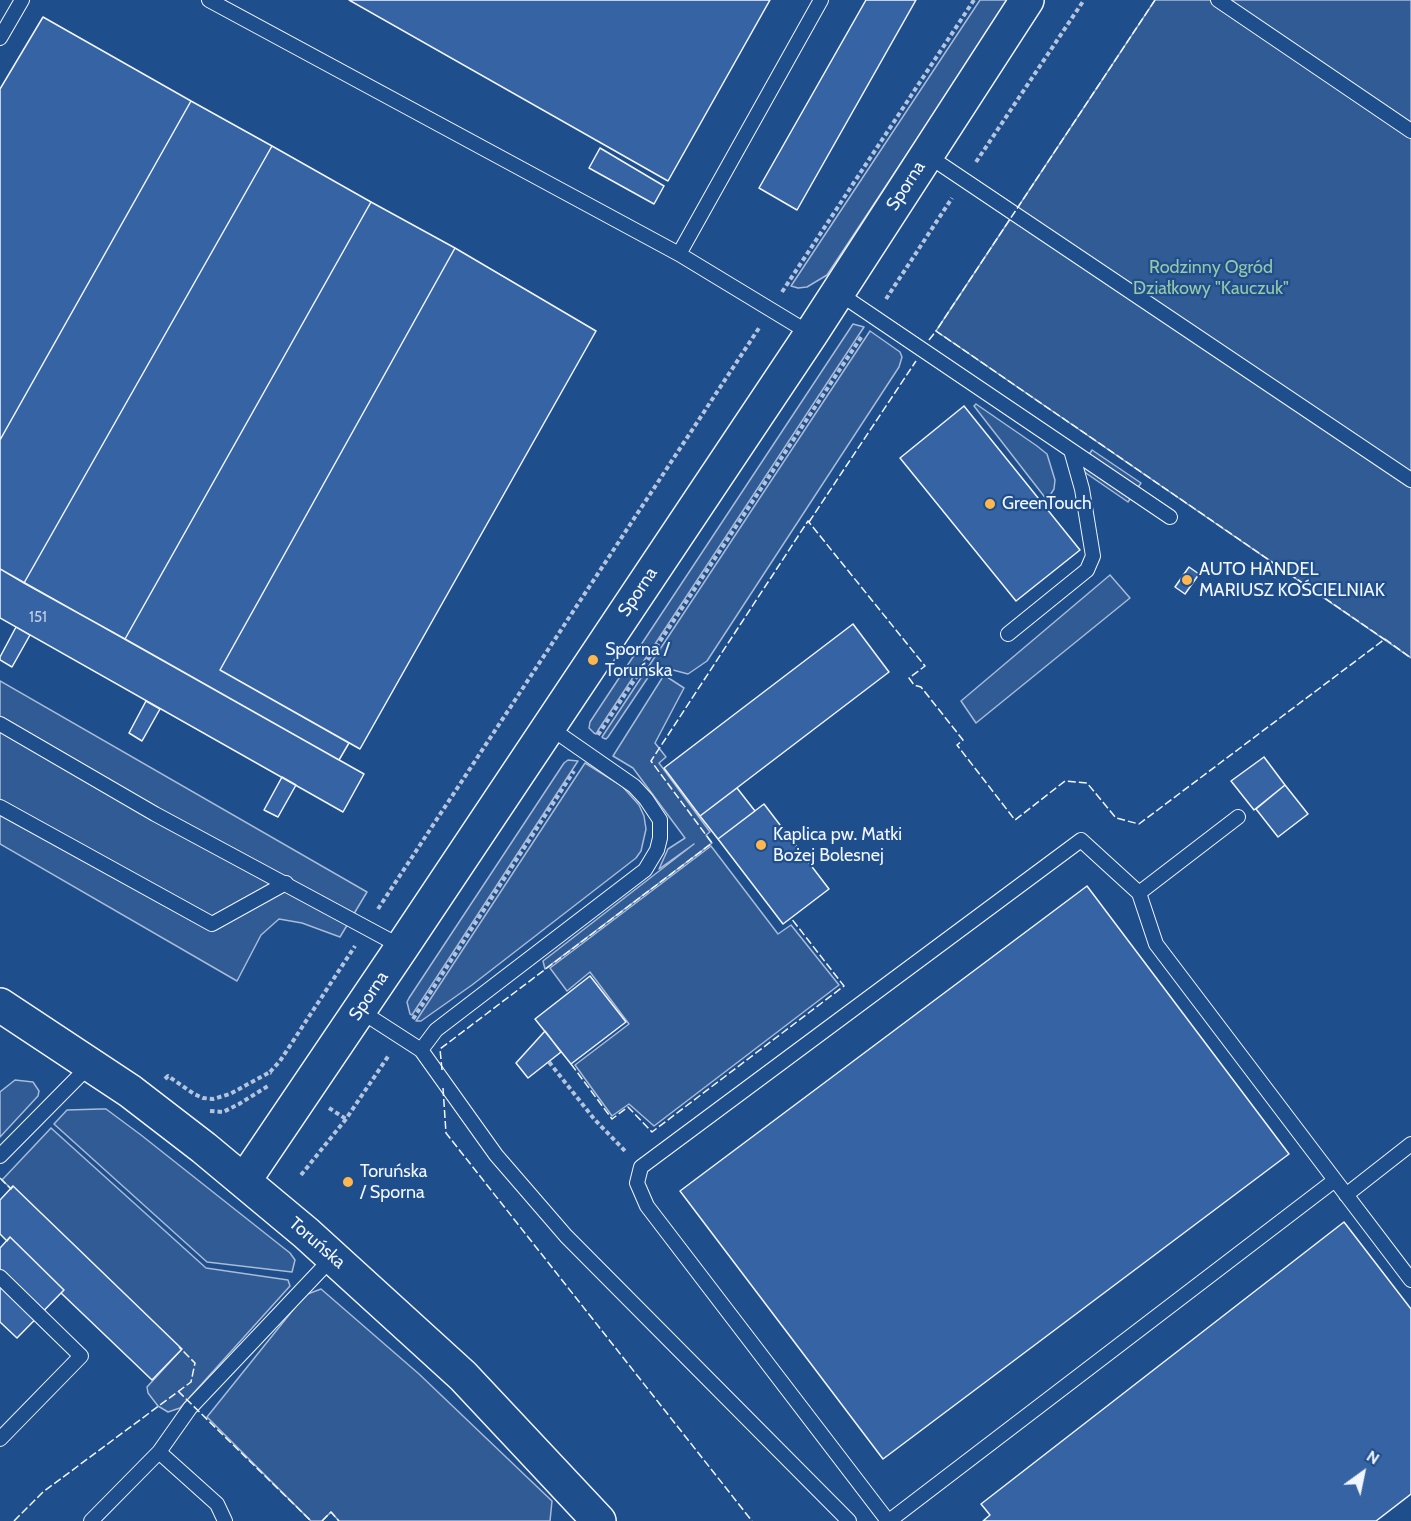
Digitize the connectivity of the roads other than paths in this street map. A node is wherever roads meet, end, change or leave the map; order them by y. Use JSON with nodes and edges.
{"nodes":[{"id":1,"x":22,"y":0,"type":"edge"},
{"id":2,"x":209,"y":0,"type":"edge"},
{"id":3,"x":821,"y":0,"type":"edge"},
{"id":4,"x":1028,"y":0,"type":"edge"},
{"id":5,"x":1218,"y":0,"type":"edge"},
{"id":6,"x":0,"y":38,"type":"edge"},
{"id":7,"x":1411,"y":131,"type":"edge"},
{"id":8,"x":927,"y":154,"type":"junction"},
{"id":9,"x":680,"y":254,"type":"junction"},
{"id":10,"x":837,"y":292,"type":"junction"},
{"id":11,"x":811,"y":334,"type":"junction"},
{"id":12,"x":1071,"y":450,"type":"junction"},
{"id":13,"x":1411,"y":480,"type":"edge"},
{"id":14,"x":1170,"y":517,"type":"dead end"},
{"id":15,"x":1008,"y":634,"type":"dead end"},
{"id":16,"x":0,"y":724,"type":"edge"},
{"id":17,"x":549,"y":727,"type":"junction"},
{"id":18,"x":0,"y":807,"type":"edge"},
{"id":19,"x":1238,"y":817,"type":"dead end"},
{"id":20,"x":286,"y":883,"type":"junction"},
{"id":21,"x":1139,"y":892,"type":"junction"},
{"id":22,"x":402,"y":947,"type":"junction"},
{"id":23,"x":0,"y":1005,"type":"edge"},
{"id":24,"x":359,"y":1010,"type":"junction"},
{"id":25,"x":421,"y":1050,"type":"junction"},
{"id":26,"x":90,"y":1065,"type":"junction"},
{"id":27,"x":1411,"y":1144,"type":"edge"},
{"id":28,"x":0,"y":1156,"type":"edge"},
{"id":29,"x":1335,"y":1180,"type":"junction"},
{"id":30,"x":244,"y":1181,"type":"junction"},
{"id":31,"x":1346,"y":1195,"type":"junction"},
{"id":32,"x":333,"y":1257,"type":"junction"},
{"id":33,"x":0,"y":1277,"type":"edge"},
{"id":34,"x":1411,"y":1280,"type":"edge"},
{"id":35,"x":0,"y":1439,"type":"edge"},
{"id":36,"x":159,"y":1452,"type":"junction"},
{"id":37,"x":589,"y":1517,"type":"edge"},
{"id":38,"x":91,"y":1521,"type":"edge"},
{"id":39,"x":225,"y":1521,"type":"edge"},
{"id":40,"x":849,"y":1521,"type":"edge"},
{"id":41,"x":889,"y":1521,"type":"edge"}],
"edges":[{"from":1,"to":6,"type":"lane"},
{"from":2,"to":9,"type":"lane"},
{"from":3,"to":9,"type":"lane"},
{"from":4,"to":8,"type":"street","name":"Sporna"},
{"from":5,"to":7,"type":"lane"},
{"from":8,"to":10,"type":"street","name":"Sporna"},
{"from":8,"to":13,"type":"lane"},
{"from":9,"to":11,"type":"lane"},
{"from":10,"to":11,"type":"street","name":"Sporna"},
{"from":10,"to":12,"type":"lane"},
{"from":11,"to":17,"type":"street","name":"Sporna"},
{"from":12,"to":14,"type":"lane"},
{"from":12,"to":15,"type":"lane"},
{"from":16,"to":20,"type":"lane"},
{"from":17,"to":22,"type":"street","name":"Sporna"},
{"from":17,"to":25,"type":"lane"},
{"from":18,"to":20,"type":"lane"},
{"from":19,"to":21,"type":"lane"},
{"from":20,"to":22,"type":"lane"},
{"from":21,"to":29,"type":"lane"},
{"from":21,"to":41,"type":"lane"},
{"from":22,"to":24,"type":"street","name":"Sporna"},
{"from":23,"to":26,"type":"street","name":"Toruńska"},
{"from":24,"to":25,"type":"lane"},
{"from":24,"to":30,"type":"street","name":"Sporna"},
{"from":25,"to":40,"type":"lane"},
{"from":26,"to":28,"type":"lane"},
{"from":26,"to":30,"type":"street","name":"Toruńska"},
{"from":27,"to":31,"type":"lane"},
{"from":29,"to":31,"type":"lane"},
{"from":29,"to":41,"type":"lane"},
{"from":30,"to":32,"type":"street","name":"Toruńska"},
{"from":31,"to":34,"type":"lane"},
{"from":32,"to":36,"type":"lane"},
{"from":32,"to":37,"type":"street","name":"Toruńska"},
{"from":33,"to":35,"type":"lane"},
{"from":36,"to":38,"type":"lane"},
{"from":36,"to":39,"type":"lane"}]}
